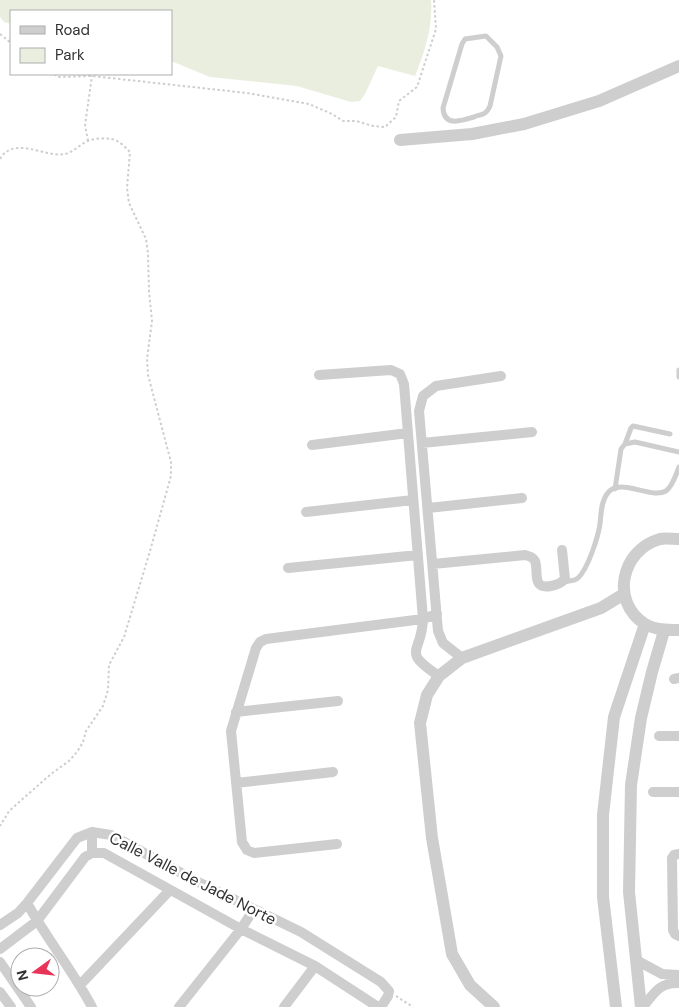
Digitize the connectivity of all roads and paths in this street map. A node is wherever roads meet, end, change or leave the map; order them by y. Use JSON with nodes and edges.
{"nodes":[{"id":1,"x":434,"y":0,"type":"edge"},
{"id":2,"x":0,"y":34,"type":"edge"},
{"id":3,"x":10,"y":42,"type":"edge"},
{"id":4,"x":679,"y":66,"type":"edge"},
{"id":5,"x":56,"y":75,"type":"edge"},
{"id":6,"x":92,"y":76,"type":"junction"},
{"id":7,"x":469,"y":118,"type":"junction"},
{"id":8,"x":472,"y":134,"type":"junction"},
{"id":9,"x":400,"y":140,"type":"dead end"},
{"id":10,"x":88,"y":141,"type":"junction"},
{"id":11,"x":0,"y":159,"type":"edge"},
{"id":12,"x":679,"y":370,"type":"edge"},
{"id":13,"x":319,"y":375,"type":"dead end"},
{"id":14,"x":501,"y":376,"type":"dead end"},
{"id":15,"x":679,"y":376,"type":"edge"},
{"id":16,"x":532,"y":432,"type":"dead end"},
{"id":17,"x":408,"y":433,"type":"junction"},
{"id":18,"x":670,"y":434,"type":"dead end"},
{"id":19,"x":422,"y":443,"type":"junction"},
{"id":20,"x":625,"y":444,"type":"junction"},
{"id":21,"x":312,"y":445,"type":"dead end"},
{"id":22,"x":679,"y":452,"type":"edge"},
{"id":23,"x":679,"y":467,"type":"edge"},
{"id":24,"x":615,"y":489,"type":"junction"},
{"id":25,"x":522,"y":498,"type":"dead end"},
{"id":26,"x":413,"y":500,"type":"junction"},
{"id":27,"x":428,"y":508,"type":"junction"},
{"id":28,"x":306,"y":512,"type":"dead end"},
{"id":29,"x":679,"y":539,"type":"edge"},
{"id":30,"x":562,"y":550,"type":"dead end"},
{"id":31,"x":418,"y":555,"type":"junction"},
{"id":32,"x":433,"y":564,"type":"junction"},
{"id":33,"x":288,"y":568,"type":"dead end"},
{"id":34,"x":561,"y":583,"type":"junction"},
{"id":35,"x":624,"y":594,"type":"junction"},
{"id":36,"x":437,"y":614,"type":"junction"},
{"id":37,"x":423,"y":619,"type":"junction"},
{"id":38,"x":645,"y":624,"type":"junction"},
{"id":39,"x":679,"y":630,"type":"edge"},
{"id":40,"x":664,"y":631,"type":"junction"},
{"id":41,"x":462,"y":658,"type":"junction"},
{"id":42,"x":439,"y":676,"type":"junction"},
{"id":43,"x":338,"y":701,"type":"dead end"},
{"id":44,"x":236,"y":712,"type":"junction"},
{"id":45,"x":659,"y":736,"type":"dead end"},
{"id":46,"x":679,"y":736,"type":"edge"},
{"id":47,"x":333,"y":772,"type":"dead end"},
{"id":48,"x":236,"y":783,"type":"junction"},
{"id":49,"x":653,"y":792,"type":"dead end"},
{"id":50,"x":679,"y":792,"type":"edge"},
{"id":51,"x":0,"y":826,"type":"edge"},
{"id":52,"x":92,"y":832,"type":"junction"},
{"id":53,"x":337,"y":844,"type":"dead end"},
{"id":54,"x":92,"y":853,"type":"junction"},
{"id":55,"x":679,"y":854,"type":"edge"},
{"id":56,"x":170,"y":890,"type":"junction"},
{"id":57,"x":27,"y":903,"type":"junction"},
{"id":58,"x":254,"y":909,"type":"junction"},
{"id":59,"x":37,"y":921,"type":"junction"},
{"id":60,"x":0,"y":925,"type":"edge"},
{"id":61,"x":241,"y":929,"type":"junction"},
{"id":62,"x":679,"y":936,"type":"edge"},
{"id":63,"x":0,"y":949,"type":"edge"},
{"id":64,"x":636,"y":960,"type":"junction"},
{"id":65,"x":0,"y":962,"type":"edge"},
{"id":66,"x":315,"y":966,"type":"junction"},
{"id":67,"x":679,"y":975,"type":"edge"},
{"id":68,"x":679,"y":983,"type":"edge"},
{"id":69,"x":80,"y":985,"type":"junction"},
{"id":70,"x":389,"y":991,"type":"junction"},
{"id":71,"x":0,"y":992,"type":"edge"},
{"id":72,"x":11,"y":1007,"type":"edge"},
{"id":73,"x":30,"y":1007,"type":"edge"},
{"id":74,"x":92,"y":1007,"type":"edge"},
{"id":75,"x":179,"y":1007,"type":"edge"},
{"id":76,"x":284,"y":1007,"type":"edge"},
{"id":77,"x":379,"y":1007,"type":"edge"},
{"id":78,"x":413,"y":1007,"type":"edge"},
{"id":79,"x":494,"y":1007,"type":"edge"},
{"id":80,"x":616,"y":1007,"type":"edge"},
{"id":81,"x":642,"y":1007,"type":"edge"}],
"edges":[{"from":1,"to":6,"type":"path"},
{"from":2,"to":3,"type":"path"},
{"from":4,"to":8,"type":"street"},
{"from":5,"to":6,"type":"path"},
{"from":6,"to":10,"type":"path"},
{"from":7,"to":7,"type":"lane"},
{"from":7,"to":8,"type":"lane"},
{"from":8,"to":9,"type":"street"},
{"from":10,"to":11,"type":"path"},
{"from":10,"to":51,"type":"path"},
{"from":12,"to":15,"type":"lane"},
{"from":13,"to":17,"type":"street"},
{"from":14,"to":19,"type":"street"},
{"from":16,"to":19,"type":"street"},
{"from":17,"to":21,"type":"street"},
{"from":17,"to":26,"type":"street"},
{"from":18,"to":20,"type":"lane"},
{"from":19,"to":27,"type":"street"},
{"from":20,"to":22,"type":"lane"},
{"from":20,"to":24,"type":"lane"},
{"from":23,"to":24,"type":"lane"},
{"from":24,"to":34,"type":"lane"},
{"from":25,"to":27,"type":"street"},
{"from":26,"to":28,"type":"street"},
{"from":26,"to":31,"type":"street"},
{"from":27,"to":32,"type":"street"},
{"from":29,"to":35,"type":"street"},
{"from":30,"to":34,"type":"street"},
{"from":31,"to":33,"type":"street"},
{"from":31,"to":37,"type":"street"},
{"from":32,"to":34,"type":"street"},
{"from":32,"to":36,"type":"street"},
{"from":35,"to":38,"type":"street"},
{"from":35,"to":41,"type":"street"},
{"from":36,"to":37,"type":"street"},
{"from":36,"to":41,"type":"street"},
{"from":37,"to":42,"type":"street"},
{"from":37,"to":44,"type":"street"},
{"from":38,"to":40,"type":"street"},
{"from":38,"to":80,"type":"street"},
{"from":39,"to":40,"type":"street"},
{"from":40,"to":64,"type":"street"},
{"from":41,"to":42,"type":"street"},
{"from":42,"to":79,"type":"street"},
{"from":43,"to":44,"type":"street"},
{"from":44,"to":48,"type":"street"},
{"from":45,"to":46,"type":"street"},
{"from":47,"to":48,"type":"street"},
{"from":48,"to":53,"type":"street"},
{"from":49,"to":50,"type":"street"},
{"from":52,"to":54,"type":"street"},
{"from":52,"to":57,"type":"street","name":"Calle Valle de Jade Norte"},
{"from":52,"to":58,"type":"street","name":"Calle Valle de Jade Norte"},
{"from":54,"to":56,"type":"street","name":"Calle Valle de Jade Norte"},
{"from":54,"to":59,"type":"street","name":"Calle Valle de Jade Norte"},
{"from":55,"to":62,"type":"street"},
{"from":56,"to":61,"type":"street","name":"Calle Valle de Jade Norte"},
{"from":56,"to":69,"type":"street"},
{"from":57,"to":59,"type":"street"},
{"from":57,"to":60,"type":"street","name":"Calle Valle de Jade Norte"},
{"from":58,"to":61,"type":"street"},
{"from":58,"to":70,"type":"street","name":"Calle Valle de Jade Norte"},
{"from":59,"to":63,"type":"street","name":"Calle Valle de Jade Norte"},
{"from":59,"to":69,"type":"street"},
{"from":61,"to":66,"type":"street","name":"Calle Valle de Jade Norte"},
{"from":61,"to":75,"type":"street"},
{"from":64,"to":67,"type":"street"},
{"from":64,"to":81,"type":"street"},
{"from":65,"to":73,"type":"street"},
{"from":66,"to":76,"type":"street"},
{"from":66,"to":77,"type":"street","name":"Calle Valle de Jade Norte"},
{"from":68,"to":81,"type":"street"},
{"from":69,"to":74,"type":"street"},
{"from":70,"to":77,"type":"street","name":"Calle Valle de Jade Norte"},
{"from":70,"to":78,"type":"path"},
{"from":71,"to":72,"type":"street"}]}
